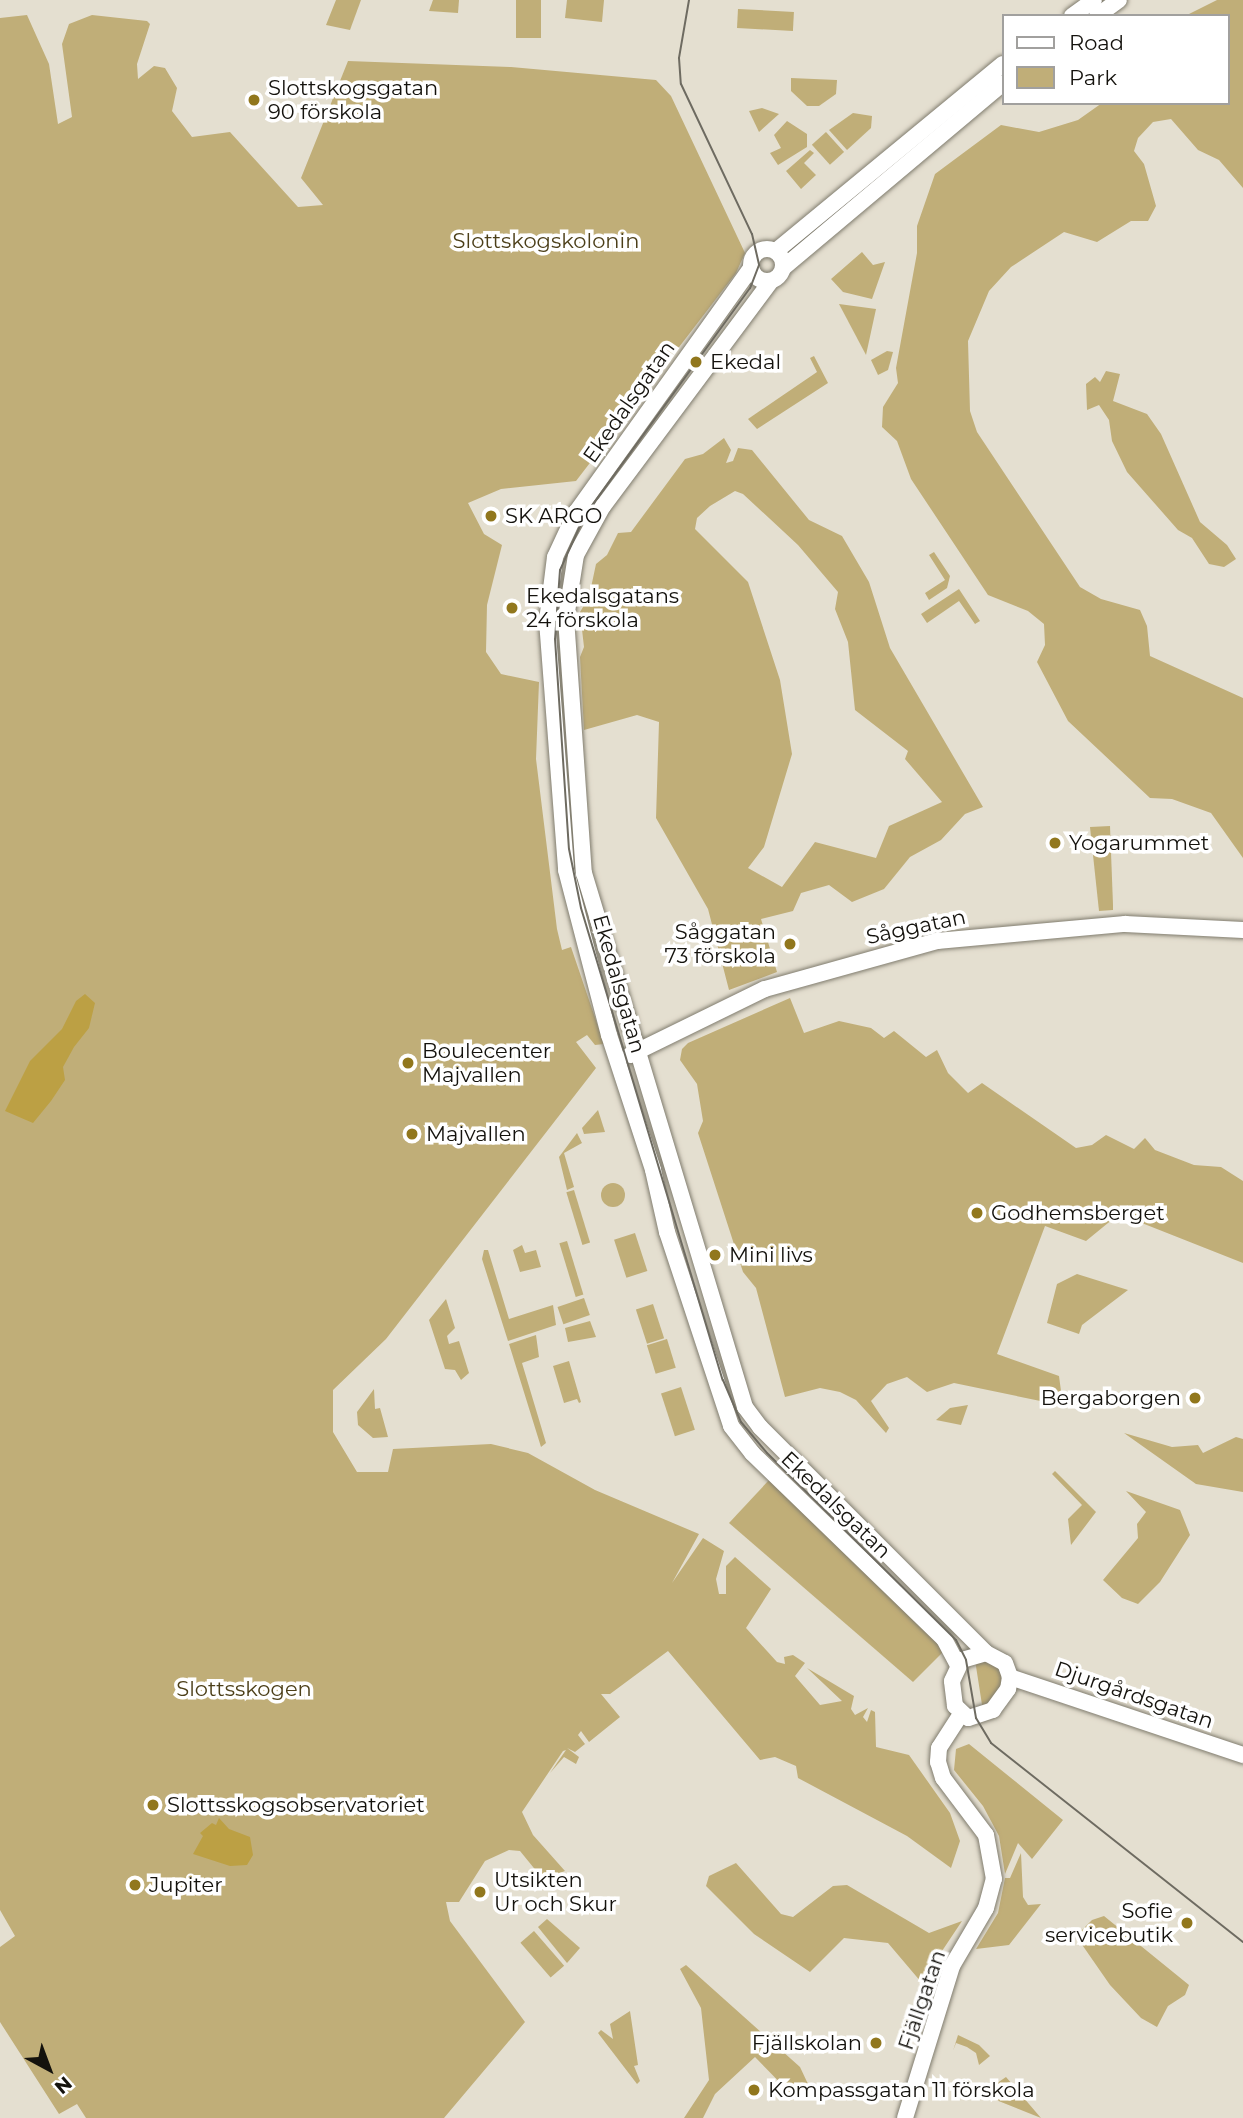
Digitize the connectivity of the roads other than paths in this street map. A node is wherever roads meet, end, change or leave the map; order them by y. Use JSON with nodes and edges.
{"nodes":[{"id":1,"x":1094,"y":0,"type":"edge"},
{"id":2,"x":1119,"y":0,"type":"edge"},
{"id":3,"x":1075,"y":14,"type":"edge"},
{"id":4,"x":1100,"y":14,"type":"edge"},
{"id":5,"x":1002,"y":65,"type":"edge"},
{"id":6,"x":1002,"y":84,"type":"edge"},
{"id":7,"x":958,"y":108,"type":"junction"},
{"id":8,"x":776,"y":251,"type":"junction"},
{"id":9,"x":783,"y":267,"type":"junction"},
{"id":10,"x":751,"y":268,"type":"junction"},
{"id":11,"x":771,"y":281,"type":"junction"},
{"id":12,"x":1243,"y":930,"type":"edge"},
{"id":13,"x":638,"y":1051,"type":"junction"},
{"id":14,"x":620,"y":1062,"type":"junction"},
{"id":15,"x":986,"y":1653,"type":"junction"},
{"id":16,"x":958,"y":1665,"type":"junction"},
{"id":17,"x":1010,"y":1677,"type":"junction"},
{"id":18,"x":961,"y":1714,"type":"junction"},
{"id":19,"x":1243,"y":1755,"type":"edge"},
{"id":20,"x":905,"y":2118,"type":"edge"}],
"edges":[{"from":1,"to":3,"type":"street"},
{"from":2,"to":4,"type":"street"},
{"from":5,"to":7,"type":"street"},
{"from":6,"to":7,"type":"street"},
{"from":7,"to":8,"type":"street"},
{"from":7,"to":9,"type":"street"},
{"from":8,"to":9,"type":"street"},
{"from":8,"to":10,"type":"street"},
{"from":9,"to":11,"type":"street"},
{"from":10,"to":11,"type":"street"},
{"from":10,"to":14,"type":"street","name":"Ekedalsgatan"},
{"from":11,"to":13,"type":"street","name":"Ekedalsgatan"},
{"from":12,"to":13,"type":"street","name":"Såggatan"},
{"from":13,"to":14,"type":"street","name":"Såggatan"},
{"from":13,"to":15,"type":"street","name":"Ekedalsgatan"},
{"from":14,"to":16,"type":"street","name":"Ekedalsgatan"},
{"from":15,"to":16,"type":"street"},
{"from":15,"to":17,"type":"street"},
{"from":16,"to":18,"type":"street"},
{"from":17,"to":18,"type":"street"},
{"from":17,"to":19,"type":"street","name":"Djurgårdsgatan"},
{"from":18,"to":20,"type":"street","name":"Fjällgatan"}]}
